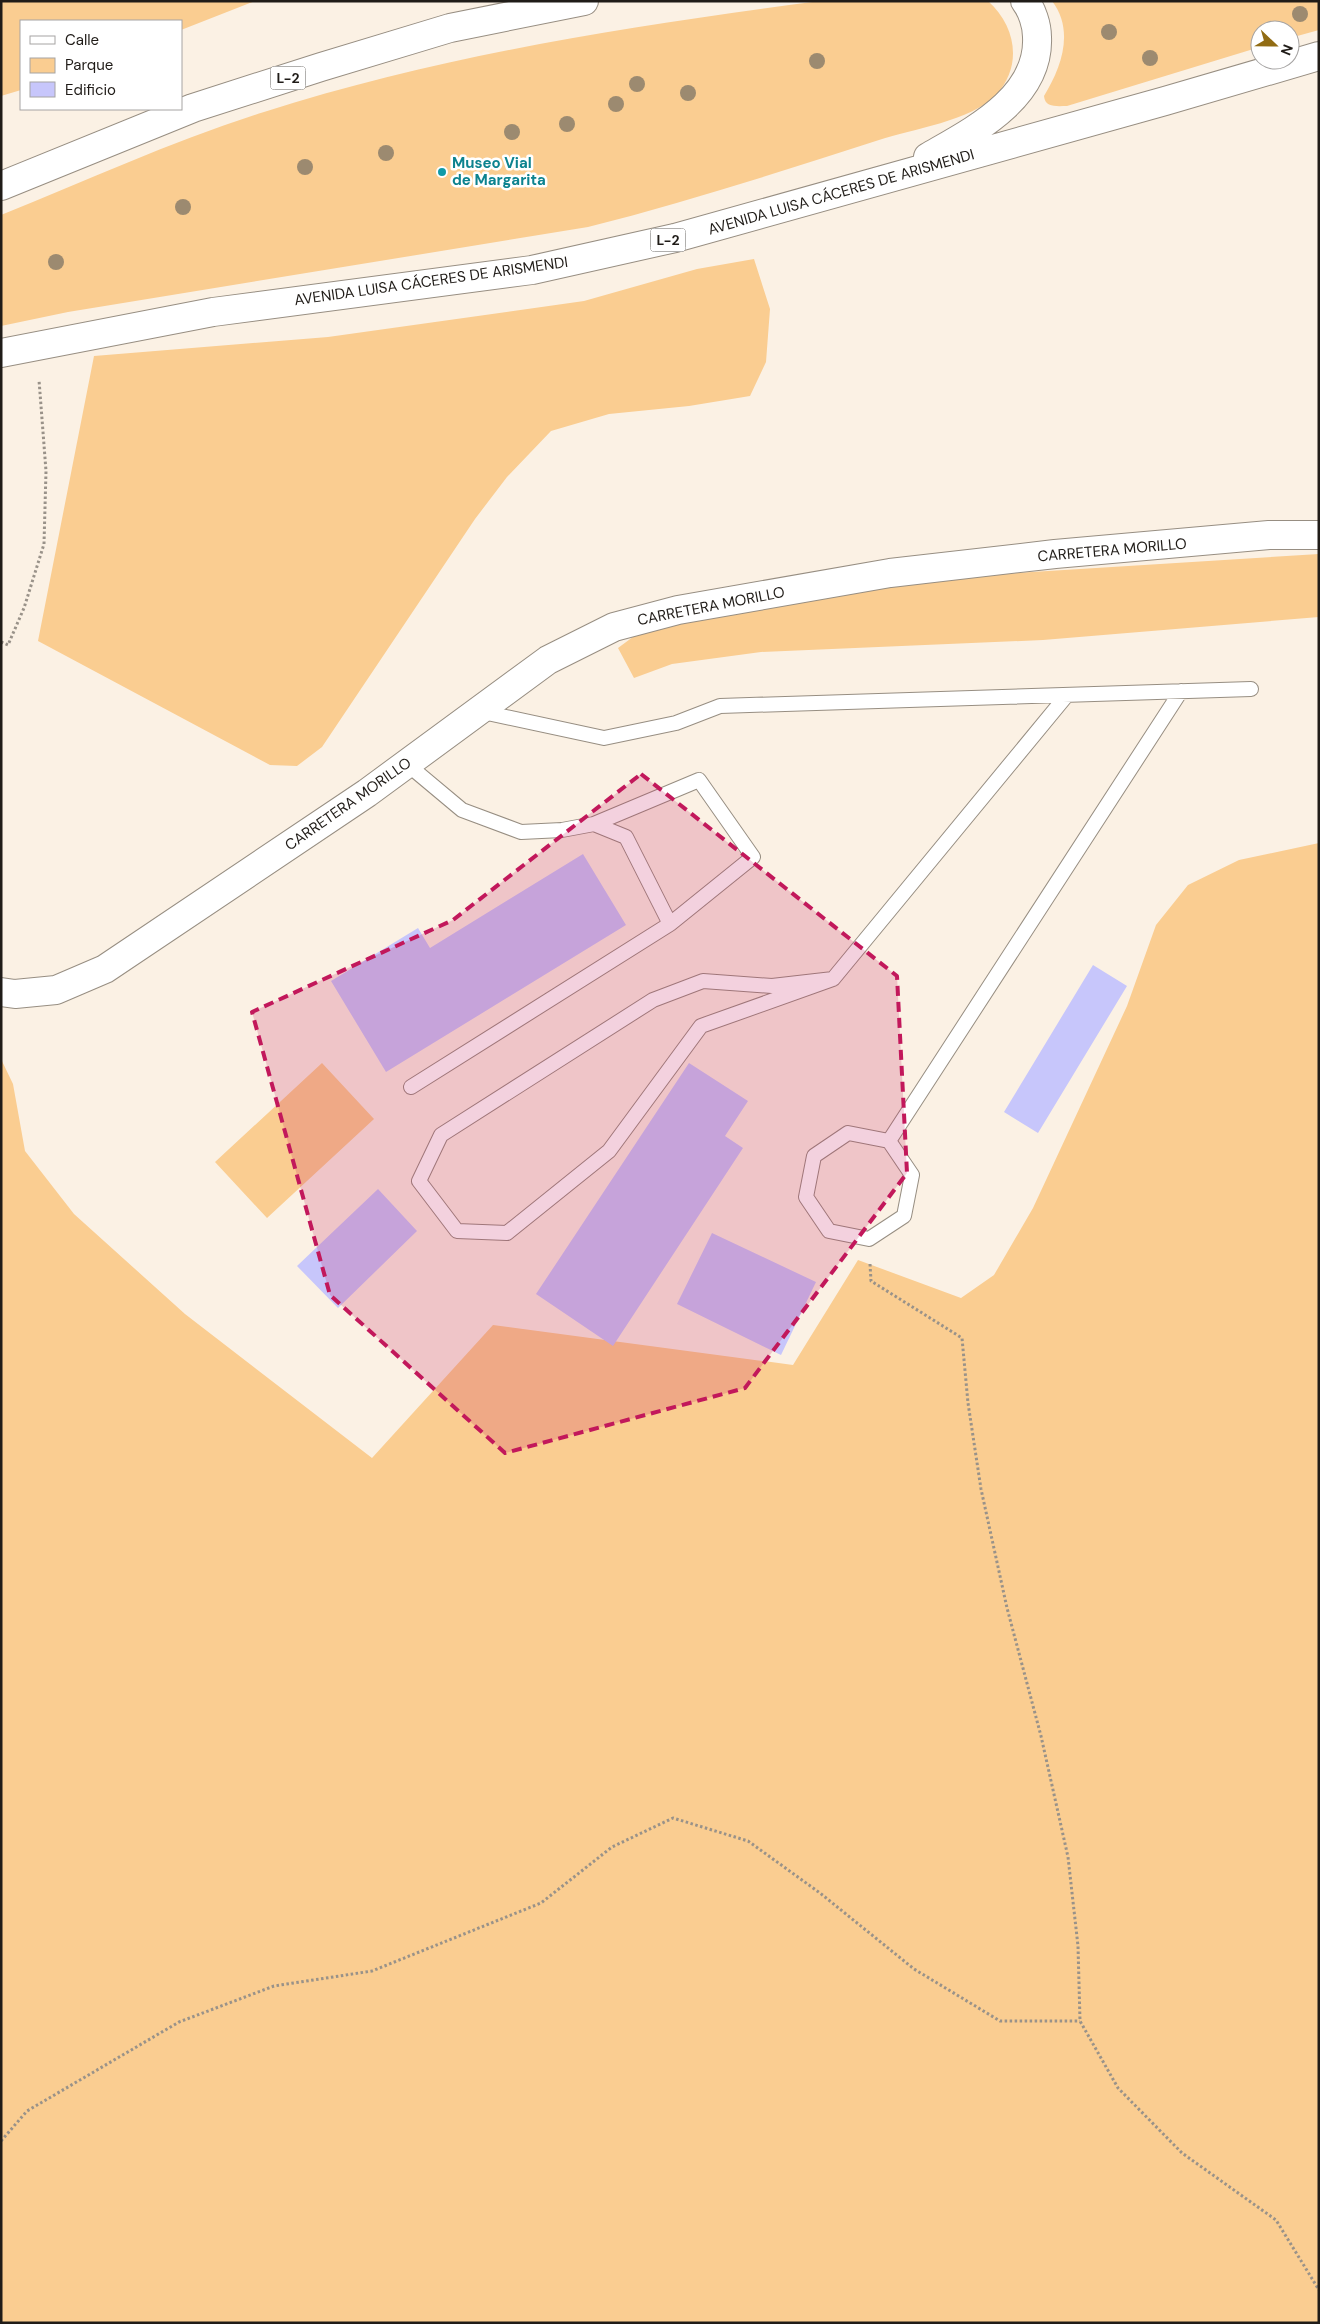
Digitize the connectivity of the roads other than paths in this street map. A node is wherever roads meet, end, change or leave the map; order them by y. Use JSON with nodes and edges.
{"nodes":[{"id":1,"x":584,"y":1,"type":"edge"},
{"id":2,"x":1025,"y":1,"type":"edge"},
{"id":3,"x":1319,"y":56,"type":"edge"},
{"id":4,"x":896,"y":176,"type":"junction"},
{"id":5,"x":1,"y":186,"type":"edge"},
{"id":6,"x":1,"y":353,"type":"edge"},
{"id":7,"x":1319,"y":535,"type":"edge"},
{"id":8,"x":1251,"y":689,"type":"dead end"},
{"id":9,"x":1181,"y":691,"type":"junction"},
{"id":10,"x":1067,"y":695,"type":"junction"},
{"id":11,"x":478,"y":711,"type":"junction"},
{"id":12,"x":407,"y":764,"type":"junction"},
{"id":13,"x":594,"y":824,"type":"junction"},
{"id":14,"x":670,"y":924,"type":"junction"},
{"id":15,"x":833,"y":979,"type":"junction"},
{"id":16,"x":1,"y":992,"type":"edge"},
{"id":17,"x":411,"y":1087,"type":"dead end"},
{"id":18,"x":889,"y":1141,"type":"junction"}],
"edges":[{"from":1,"to":5,"type":"main road","number":"L-2"},
{"from":2,"to":4,"type":"main road","number":"L-2"},
{"from":3,"to":4,"type":"main road","name":"AVENIDA LUISA CÁCERES DE ARISMENDI","number":"L-2"},
{"from":4,"to":6,"type":"main road","name":"AVENIDA LUISA CÁCERES DE ARISMENDI","number":"L-2"},
{"from":7,"to":11,"type":"main road","name":"CARRETERA MORILLO"},
{"from":8,"to":9,"type":"lane"},
{"from":9,"to":10,"type":"lane"},
{"from":9,"to":18,"type":"lane"},
{"from":10,"to":11,"type":"lane"},
{"from":10,"to":15,"type":"lane"},
{"from":11,"to":12,"type":"main road","name":"CARRETERA MORILLO"},
{"from":12,"to":13,"type":"lane"},
{"from":12,"to":16,"type":"main road","name":"CARRETERA MORILLO"},
{"from":13,"to":14,"type":"lane"},
{"from":13,"to":14,"type":"lane"},
{"from":14,"to":17,"type":"lane"},
{"from":15,"to":15,"type":"lane"},
{"from":18,"to":18,"type":"lane"}]}
